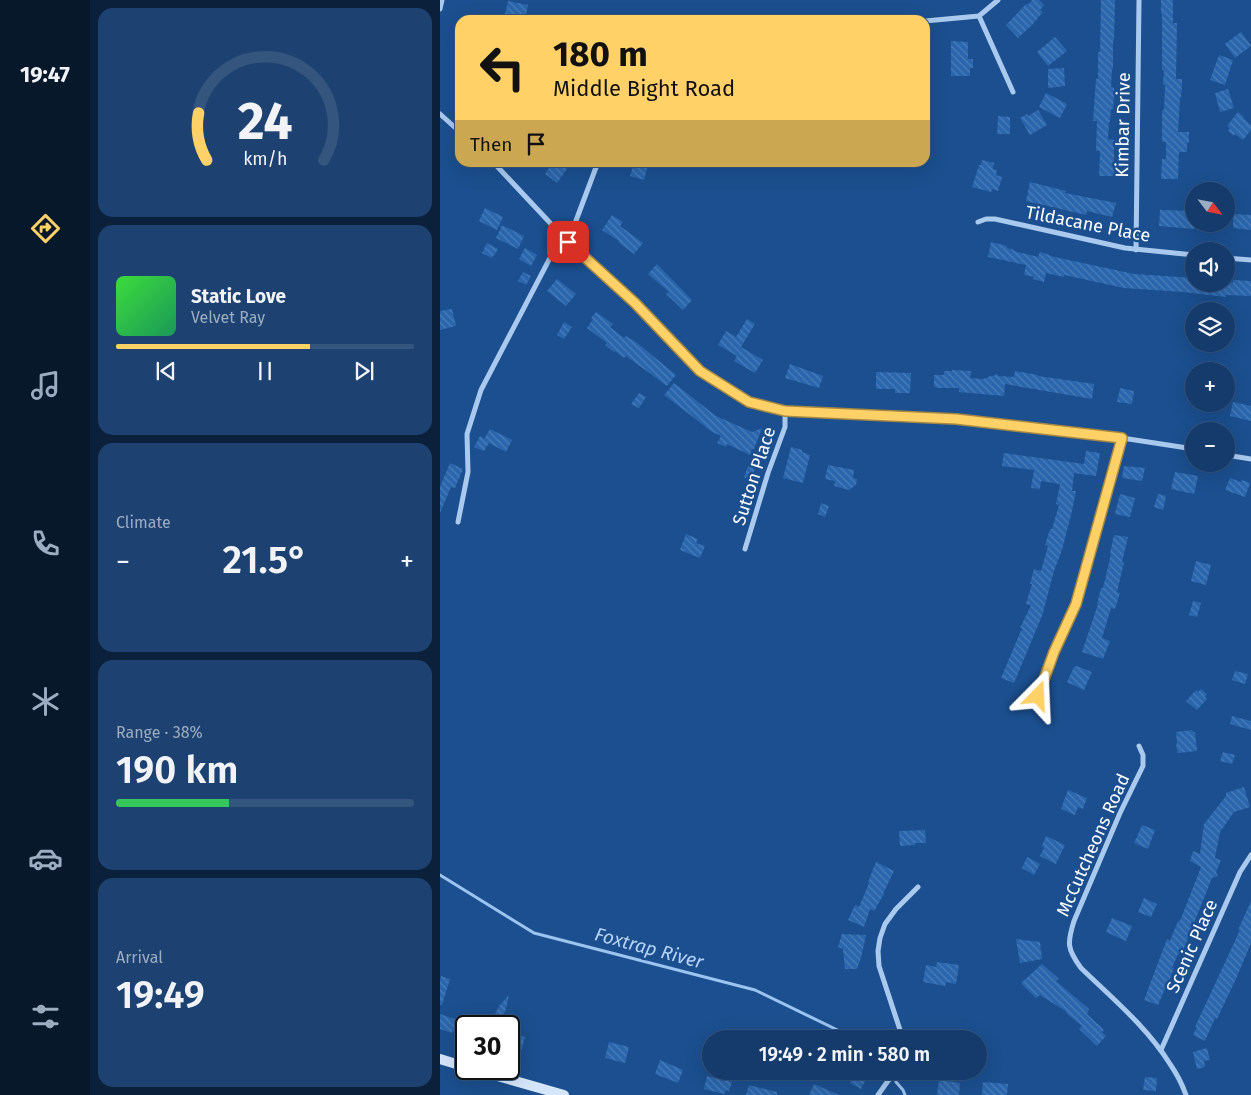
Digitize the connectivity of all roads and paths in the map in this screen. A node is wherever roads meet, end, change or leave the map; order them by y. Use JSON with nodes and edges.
{"nodes":[{"id":1,"x":442,"y":0,"type":"edge"},
{"id":2,"x":998,"y":0,"type":"edge"},
{"id":3,"x":1138,"y":0,"type":"edge"},
{"id":4,"x":440,"y":9,"type":"edge"},
{"id":5,"x":979,"y":16,"type":"junction"},
{"id":6,"x":930,"y":21,"type":"edge"},
{"id":7,"x":1013,"y":92,"type":"dead end"},
{"id":8,"x":440,"y":114,"type":"edge"},
{"id":9,"x":455,"y":128,"type":"edge"},
{"id":10,"x":497,"y":167,"type":"edge"},
{"id":11,"x":596,"y":167,"type":"edge"},
{"id":12,"x":978,"y":222,"type":"dead end"},
{"id":13,"x":568,"y":242,"type":"junction"},
{"id":14,"x":1136,"y":250,"type":"junction"},
{"id":15,"x":1185,"y":254,"type":"edge"},
{"id":16,"x":1235,"y":259,"type":"edge"},
{"id":17,"x":1251,"y":260,"type":"edge"},
{"id":18,"x":785,"y":411,"type":"junction"},
{"id":19,"x":1122,"y":438,"type":"junction"},
{"id":20,"x":1185,"y":448,"type":"edge"},
{"id":21,"x":1235,"y":456,"type":"edge"},
{"id":22,"x":1251,"y":459,"type":"edge"},
{"id":23,"x":458,"y":522,"type":"dead end"},
{"id":24,"x":745,"y":548,"type":"dead end"},
{"id":25,"x":1038,"y":696,"type":"dead end"},
{"id":26,"x":1139,"y":746,"type":"dead end"},
{"id":27,"x":1251,"y":855,"type":"edge"},
{"id":28,"x":918,"y":887,"type":"dead end"},
{"id":29,"x":900,"y":1030,"type":"edge"},
{"id":30,"x":1161,"y":1050,"type":"junction"},
{"id":31,"x":440,"y":1059,"type":"edge"},
{"id":32,"x":455,"y":1064,"type":"edge"},
{"id":33,"x":512,"y":1080,"type":"edge"},
{"id":34,"x":889,"y":1080,"type":"edge"},
{"id":35,"x":564,"y":1095,"type":"edge"},
{"id":36,"x":878,"y":1095,"type":"edge"},
{"id":37,"x":1186,"y":1095,"type":"edge"}],
"edges":[{"from":1,"to":4,"type":"street"},
{"from":2,"to":5,"type":"street"},
{"from":3,"to":14,"type":"street","name":"Kimbar Drive"},
{"from":5,"to":6,"type":"street"},
{"from":5,"to":7,"type":"street"},
{"from":8,"to":9,"type":"street"},
{"from":10,"to":13,"type":"street"},
{"from":11,"to":13,"type":"street"},
{"from":12,"to":14,"type":"street","name":"Tildacane Place"},
{"from":13,"to":18,"type":"street"},
{"from":13,"to":23,"type":"street"},
{"from":14,"to":15,"type":"street","name":"Tildacane Place"},
{"from":16,"to":17,"type":"street"},
{"from":18,"to":19,"type":"street"},
{"from":18,"to":24,"type":"street","name":"Sutton Place"},
{"from":19,"to":20,"type":"street"},
{"from":19,"to":25,"type":"street"},
{"from":21,"to":22,"type":"street"},
{"from":26,"to":30,"type":"street","name":"McCutcheons Road"},
{"from":27,"to":30,"type":"street","name":"Scenic Place"},
{"from":28,"to":29,"type":"street"},
{"from":30,"to":37,"type":"street","name":"McCutcheons Road"},
{"from":31,"to":32,"type":"main road"},
{"from":33,"to":35,"type":"main road"},
{"from":34,"to":36,"type":"street"}]}
